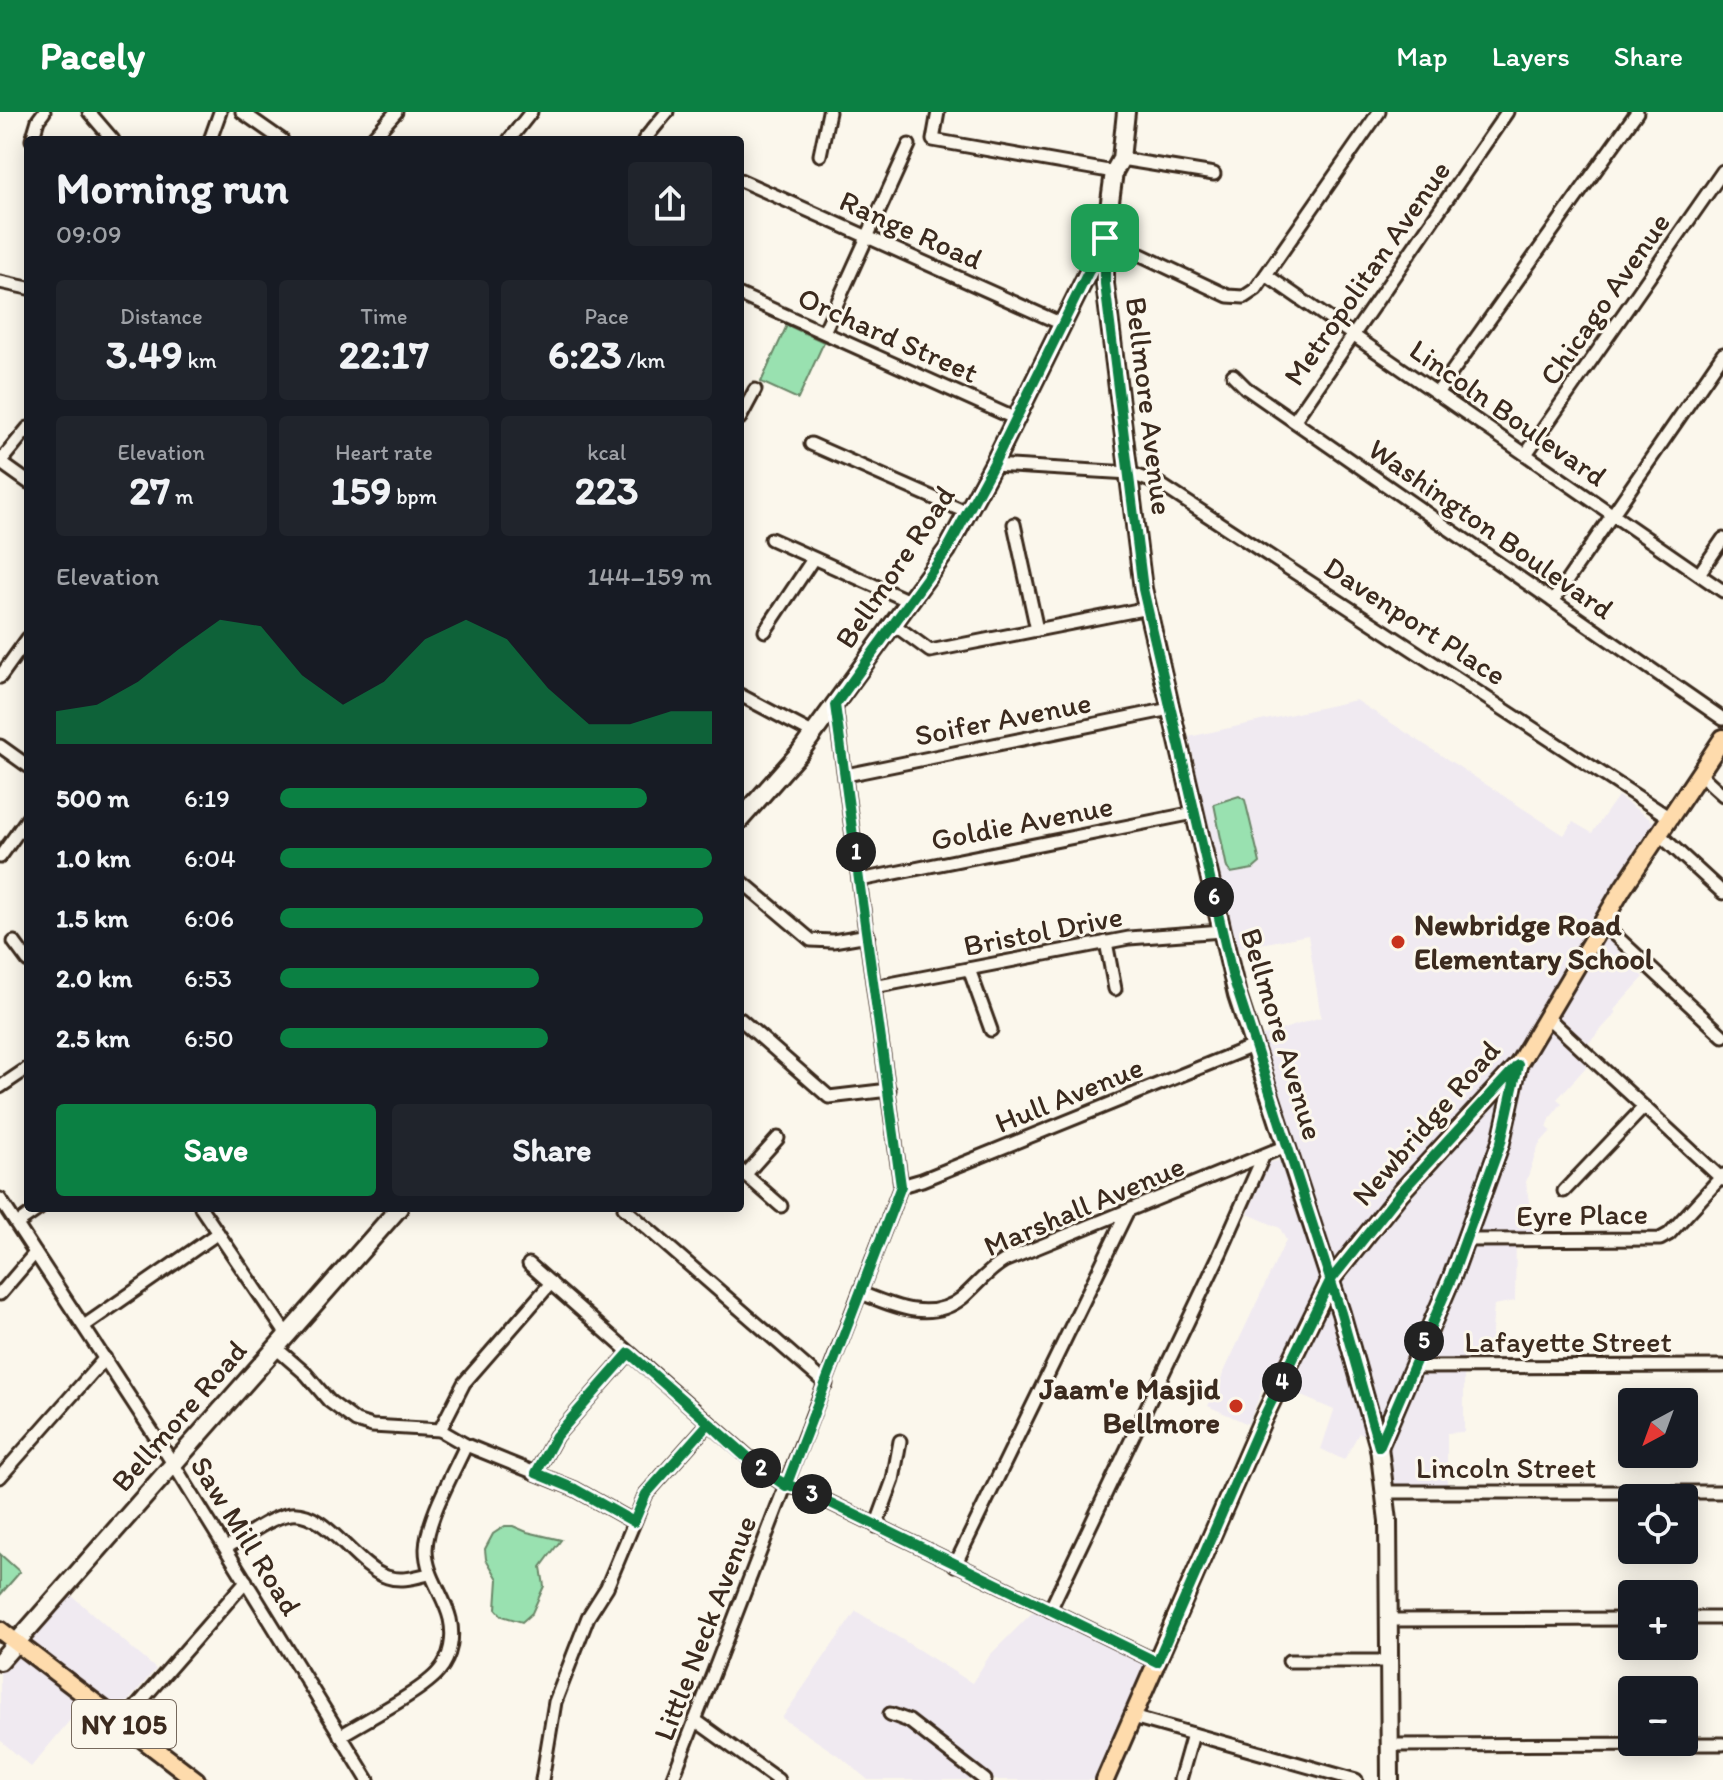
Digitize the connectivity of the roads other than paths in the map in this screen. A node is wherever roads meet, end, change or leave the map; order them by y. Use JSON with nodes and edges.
{"nodes":[{"id":1,"x":44,"y":112,"type":"edge"},
{"id":2,"x":89,"y":112,"type":"edge"},
{"id":3,"x":220,"y":112,"type":"edge"},
{"id":4,"x":242,"y":112,"type":"edge"},
{"id":5,"x":396,"y":112,"type":"edge"},
{"id":6,"x":531,"y":112,"type":"edge"},
{"id":7,"x":667,"y":112,"type":"edge"},
{"id":8,"x":829,"y":112,"type":"edge"},
{"id":9,"x":938,"y":112,"type":"edge"},
{"id":10,"x":1126,"y":112,"type":"edge"},
{"id":11,"x":1379,"y":112,"type":"edge"},
{"id":12,"x":1507,"y":112,"type":"edge"},
{"id":13,"x":1637,"y":112,"type":"edge"},
{"id":14,"x":33,"y":136,"type":"edge"},
{"id":15,"x":110,"y":136,"type":"edge"},
{"id":16,"x":211,"y":136,"type":"edge"},
{"id":17,"x":276,"y":136,"type":"edge"},
{"id":18,"x":375,"y":136,"type":"edge"},
{"id":19,"x":512,"y":136,"type":"edge"},
{"id":20,"x":647,"y":136,"type":"edge"},
{"id":21,"x":909,"y":145,"type":"dead end"},
{"id":22,"x":820,"y":155,"type":"dead end"},
{"id":23,"x":1118,"y":166,"type":"junction"},
{"id":24,"x":1723,"y":171,"type":"edge"},
{"id":25,"x":1214,"y":174,"type":"dead end"},
{"id":26,"x":744,"y":182,"type":"edge"},
{"id":27,"x":867,"y":237,"type":"junction"},
{"id":28,"x":1105,"y":238,"type":"junction"},
{"id":29,"x":1266,"y":275,"type":"junction"},
{"id":30,"x":0,"y":282,"type":"edge"},
{"id":31,"x":24,"y":287,"type":"edge"},
{"id":32,"x":744,"y":297,"type":"edge"},
{"id":33,"x":1062,"y":324,"type":"junction"},
{"id":34,"x":824,"y":332,"type":"junction"},
{"id":35,"x":1353,"y":334,"type":"junction"},
{"id":36,"x":1723,"y":354,"type":"edge"},
{"id":37,"x":1233,"y":375,"type":"dead end"},
{"id":38,"x":755,"y":390,"type":"dead end"},
{"id":39,"x":1437,"y":393,"type":"junction"},
{"id":40,"x":744,"y":411,"type":"edge"},
{"id":41,"x":1016,"y":419,"type":"junction"},
{"id":42,"x":1294,"y":421,"type":"junction"},
{"id":43,"x":24,"y":433,"type":"edge"},
{"id":44,"x":811,"y":444,"type":"dead end"},
{"id":45,"x":1526,"y":454,"type":"junction"},
{"id":46,"x":0,"y":462,"type":"edge"},
{"id":47,"x":993,"y":465,"type":"junction"},
{"id":48,"x":1130,"y":473,"type":"junction"},
{"id":49,"x":24,"y":479,"type":"edge"},
{"id":50,"x":968,"y":513,"type":"junction"},
{"id":51,"x":1612,"y":514,"type":"junction"},
{"id":52,"x":1014,"y":524,"type":"dead end"},
{"id":53,"x":771,"y":539,"type":"dead end"},
{"id":54,"x":1723,"y":539,"type":"edge"},
{"id":55,"x":813,"y":559,"type":"junction"},
{"id":56,"x":1699,"y":574,"type":"junction"},
{"id":57,"x":1723,"y":591,"type":"edge"},
{"id":58,"x":909,"y":601,"type":"junction"},
{"id":59,"x":1553,"y":601,"type":"junction"},
{"id":60,"x":1148,"y":608,"type":"junction"},
{"id":61,"x":893,"y":624,"type":"junction"},
{"id":62,"x":1037,"y":630,"type":"junction"},
{"id":63,"x":765,"y":631,"type":"dead end"},
{"id":64,"x":24,"y":644,"type":"edge"},
{"id":65,"x":0,"y":677,"type":"edge"},
{"id":66,"x":744,"y":697,"type":"edge"},
{"id":67,"x":835,"y":705,"type":"junction"},
{"id":68,"x":1170,"y":709,"type":"junction"},
{"id":69,"x":1723,"y":719,"type":"edge"},
{"id":70,"x":814,"y":734,"type":"junction"},
{"id":71,"x":1723,"y":738,"type":"edge"},
{"id":72,"x":0,"y":746,"type":"edge"},
{"id":73,"x":24,"y":763,"type":"edge"},
{"id":74,"x":1700,"y":774,"type":"junction"},
{"id":75,"x":846,"y":775,"type":"junction"},
{"id":76,"x":1723,"y":795,"type":"edge"},
{"id":77,"x":1194,"y":813,"type":"junction"},
{"id":78,"x":744,"y":815,"type":"edge"},
{"id":79,"x":1670,"y":818,"type":"junction"},
{"id":80,"x":24,"y":824,"type":"edge"},
{"id":81,"x":1659,"y":834,"type":"junction"},
{"id":82,"x":0,"y":857,"type":"edge"},
{"id":83,"x":860,"y":880,"type":"junction"},
{"id":84,"x":744,"y":883,"type":"edge"},
{"id":85,"x":1723,"y":893,"type":"edge"},
{"id":86,"x":1602,"y":923,"type":"junction"},
{"id":87,"x":1222,"y":931,"type":"junction"},
{"id":88,"x":868,"y":935,"type":"junction"},
{"id":89,"x":14,"y":942,"type":"dead end"},
{"id":90,"x":1106,"y":942,"type":"junction"},
{"id":91,"x":24,"y":956,"type":"edge"},
{"id":92,"x":969,"y":969,"type":"junction"},
{"id":93,"x":874,"y":987,"type":"junction"},
{"id":94,"x":1115,"y":989,"type":"dead end"},
{"id":95,"x":1547,"y":1017,"type":"junction"},
{"id":96,"x":744,"y":1023,"type":"edge"},
{"id":97,"x":991,"y":1030,"type":"dead end"},
{"id":98,"x":1723,"y":1036,"type":"edge"},
{"id":99,"x":1253,"y":1046,"type":"junction"},
{"id":100,"x":1518,"y":1065,"type":"junction"},
{"id":101,"x":24,"y":1071,"type":"edge"},
{"id":102,"x":0,"y":1087,"type":"edge"},
{"id":103,"x":889,"y":1090,"type":"junction"},
{"id":104,"x":1644,"y":1107,"type":"junction"},
{"id":105,"x":778,"y":1138,"type":"dead end"},
{"id":106,"x":1286,"y":1146,"type":"junction"},
{"id":107,"x":1263,"y":1157,"type":"junction"},
{"id":108,"x":744,"y":1172,"type":"edge"},
{"id":109,"x":744,"y":1174,"type":"edge"},
{"id":110,"x":1722,"y":1178,"type":"edge"},
{"id":111,"x":901,"y":1186,"type":"junction"},
{"id":112,"x":1564,"y":1191,"type":"dead end"},
{"id":113,"x":0,"y":1199,"type":"edge"},
{"id":114,"x":781,"y":1206,"type":"dead end"},
{"id":115,"x":34,"y":1212,"type":"edge"},
{"id":116,"x":204,"y":1212,"type":"edge"},
{"id":117,"x":396,"y":1212,"type":"edge"},
{"id":118,"x":629,"y":1212,"type":"edge"},
{"id":119,"x":1127,"y":1212,"type":"junction"},
{"id":120,"x":17,"y":1224,"type":"junction"},
{"id":121,"x":218,"y":1233,"type":"junction"},
{"id":122,"x":1465,"y":1240,"type":"junction"},
{"id":123,"x":35,"y":1253,"type":"junction"},
{"id":124,"x":529,"y":1264,"type":"dead end"},
{"id":125,"x":1330,"y":1281,"type":"junction"},
{"id":126,"x":551,"y":1283,"type":"junction"},
{"id":127,"x":861,"y":1293,"type":"junction"},
{"id":128,"x":0,"y":1294,"type":"edge"},
{"id":129,"x":84,"y":1326,"type":"junction"},
{"id":130,"x":282,"y":1342,"type":"junction"},
{"id":131,"x":629,"y":1353,"type":"junction"},
{"id":132,"x":105,"y":1358,"type":"junction"},
{"id":133,"x":1723,"y":1366,"type":"edge"},
{"id":134,"x":1413,"y":1367,"type":"junction"},
{"id":135,"x":826,"y":1384,"type":"junction"},
{"id":136,"x":709,"y":1423,"type":"junction"},
{"id":137,"x":440,"y":1430,"type":"junction"},
{"id":138,"x":900,"y":1441,"type":"dead end"},
{"id":139,"x":466,"y":1445,"type":"junction"},
{"id":140,"x":1379,"y":1447,"type":"junction"},
{"id":141,"x":174,"y":1465,"type":"junction"},
{"id":142,"x":536,"y":1473,"type":"junction"},
{"id":143,"x":0,"y":1477,"type":"edge"},
{"id":144,"x":786,"y":1486,"type":"junction"},
{"id":145,"x":1386,"y":1492,"type":"junction"},
{"id":146,"x":1723,"y":1492,"type":"edge"},
{"id":147,"x":634,"y":1522,"type":"junction"},
{"id":148,"x":876,"y":1526,"type":"junction"},
{"id":149,"x":226,"y":1548,"type":"junction"},
{"id":150,"x":955,"y":1565,"type":"junction"},
{"id":151,"x":429,"y":1574,"type":"junction"},
{"id":152,"x":246,"y":1581,"type":"junction"},
{"id":153,"x":1050,"y":1610,"type":"junction"},
{"id":154,"x":1698,"y":1618,"type":"edge"},
{"id":155,"x":1723,"y":1618,"type":"edge"},
{"id":156,"x":1618,"y":1619,"type":"edge"},
{"id":157,"x":1390,"y":1620,"type":"junction"},
{"id":158,"x":0,"y":1630,"type":"edge"},
{"id":159,"x":16,"y":1642,"type":"junction"},
{"id":160,"x":0,"y":1661,"type":"edge"},
{"id":161,"x":1289,"y":1661,"type":"dead end"},
{"id":162,"x":1390,"y":1661,"type":"junction"},
{"id":163,"x":1157,"y":1662,"type":"junction"},
{"id":164,"x":890,"y":1714,"type":"dead end"},
{"id":165,"x":1133,"y":1717,"type":"junction"},
{"id":166,"x":695,"y":1720,"type":"junction"},
{"id":167,"x":122,"y":1723,"type":"junction"},
{"id":168,"x":1193,"y":1734,"type":"junction"},
{"id":169,"x":340,"y":1736,"type":"junction"},
{"id":170,"x":1723,"y":1744,"type":"edge"},
{"id":171,"x":1390,"y":1745,"type":"junction"},
{"id":172,"x":196,"y":1780,"type":"edge"},
{"id":173,"x":368,"y":1780,"type":"edge"},
{"id":174,"x":542,"y":1780,"type":"edge"},
{"id":175,"x":672,"y":1780,"type":"edge"},
{"id":176,"x":778,"y":1780,"type":"edge"},
{"id":177,"x":985,"y":1780,"type":"edge"},
{"id":178,"x":1105,"y":1780,"type":"edge"},
{"id":179,"x":1180,"y":1780,"type":"edge"},
{"id":180,"x":1356,"y":1780,"type":"edge"},
{"id":181,"x":1390,"y":1780,"type":"edge"}],
"edges":[{"from":1,"to":14,"type":"street"},
{"from":2,"to":15,"type":"street"},
{"from":3,"to":16,"type":"street"},
{"from":4,"to":17,"type":"street"},
{"from":5,"to":18,"type":"street"},
{"from":6,"to":19,"type":"street"},
{"from":7,"to":20,"type":"street"},
{"from":8,"to":22,"type":"street"},
{"from":9,"to":23,"type":"street"},
{"from":10,"to":23,"type":"main road","name":"Bellmore Avenue"},
{"from":11,"to":29,"type":"street"},
{"from":12,"to":35,"type":"street","name":"Metropolitan Avenue"},
{"from":13,"to":39,"type":"street"},
{"from":21,"to":27,"type":"street"},
{"from":23,"to":25,"type":"street"},
{"from":23,"to":28,"type":"main road","name":"Bellmore Avenue"},
{"from":24,"to":45,"type":"street","name":"Chicago Avenue"},
{"from":26,"to":27,"type":"street","name":"Range Road"},
{"from":27,"to":33,"type":"street","name":"Range Road"},
{"from":27,"to":34,"type":"street"},
{"from":28,"to":29,"type":"street"},
{"from":28,"to":33,"type":"main road","name":"Bellmore Road"},
{"from":28,"to":48,"type":"main road","name":"Bellmore Avenue"},
{"from":29,"to":35,"type":"street","name":"Lincoln Boulevard"},
{"from":30,"to":31,"type":"street"},
{"from":32,"to":34,"type":"street","name":"Orchard Street"},
{"from":33,"to":41,"type":"main road","name":"Bellmore Road"},
{"from":34,"to":41,"type":"street","name":"Orchard Street"},
{"from":35,"to":39,"type":"street","name":"Lincoln Boulevard"},
{"from":35,"to":42,"type":"street","name":"Metropolitan Avenue"},
{"from":36,"to":51,"type":"street"},
{"from":37,"to":42,"type":"street","name":"Washington Boulevard"},
{"from":38,"to":40,"type":"street"},
{"from":39,"to":45,"type":"street","name":"Lincoln Boulevard"},
{"from":41,"to":47,"type":"main road","name":"Bellmore Road"},
{"from":42,"to":59,"type":"street","name":"Washington Boulevard"},
{"from":43,"to":46,"type":"street"},
{"from":44,"to":50,"type":"street"},
{"from":45,"to":51,"type":"street","name":"Lincoln Boulevard"},
{"from":46,"to":49,"type":"street"},
{"from":47,"to":48,"type":"street","name":"Davenport Place"},
{"from":47,"to":50,"type":"main road","name":"Bellmore Road"},
{"from":48,"to":60,"type":"main road","name":"Bellmore Avenue"},
{"from":48,"to":79,"type":"street","name":"Davenport Place"},
{"from":50,"to":58,"type":"main road","name":"Bellmore Road"},
{"from":51,"to":56,"type":"street","name":"Lincoln Boulevard"},
{"from":51,"to":59,"type":"street"},
{"from":52,"to":62,"type":"street"},
{"from":53,"to":55,"type":"street"},
{"from":54,"to":56,"type":"street"},
{"from":55,"to":58,"type":"street"},
{"from":55,"to":63,"type":"street"},
{"from":56,"to":57,"type":"street","name":"Lincoln Boulevard"},
{"from":58,"to":61,"type":"main road","name":"Bellmore Road"},
{"from":59,"to":69,"type":"street","name":"Washington Boulevard"},
{"from":60,"to":62,"type":"street"},
{"from":60,"to":68,"type":"main road","name":"Bellmore Avenue"},
{"from":61,"to":62,"type":"street"},
{"from":61,"to":67,"type":"main road","name":"Bellmore Road"},
{"from":64,"to":65,"type":"street"},
{"from":66,"to":70,"type":"street"},
{"from":67,"to":70,"type":"main road","name":"Bellmore Road"},
{"from":67,"to":75,"type":"street","name":"Little Neck Avenue"},
{"from":68,"to":75,"type":"street","name":"Soifer Avenue"},
{"from":68,"to":77,"type":"main road","name":"Bellmore Avenue"},
{"from":70,"to":78,"type":"main road","name":"Bellmore Road"},
{"from":71,"to":74,"type":"main road","name":"Newbridge Road"},
{"from":72,"to":73,"type":"street"},
{"from":74,"to":76,"type":"street"},
{"from":74,"to":79,"type":"main road","name":"Newbridge Road"},
{"from":75,"to":83,"type":"street","name":"Little Neck Avenue"},
{"from":77,"to":83,"type":"street","name":"Goldie Avenue"},
{"from":77,"to":87,"type":"main road","name":"Bellmore Avenue"},
{"from":79,"to":81,"type":"main road","name":"Newbridge Road"},
{"from":80,"to":82,"type":"street"},
{"from":81,"to":85,"type":"street"},
{"from":81,"to":86,"type":"main road","name":"Newbridge Road"},
{"from":83,"to":88,"type":"street","name":"Little Neck Avenue"},
{"from":84,"to":88,"type":"street"},
{"from":86,"to":95,"type":"main road","name":"Newbridge Road"},
{"from":86,"to":98,"type":"street"},
{"from":87,"to":90,"type":"street","name":"Bristol Drive"},
{"from":87,"to":99,"type":"main road","name":"Bellmore Avenue"},
{"from":88,"to":93,"type":"street","name":"Little Neck Avenue"},
{"from":89,"to":91,"type":"street"},
{"from":90,"to":92,"type":"street","name":"Bristol Drive"},
{"from":90,"to":94,"type":"street"},
{"from":92,"to":93,"type":"street","name":"Bristol Drive"},
{"from":92,"to":97,"type":"street"},
{"from":93,"to":103,"type":"street","name":"Little Neck Avenue"},
{"from":95,"to":100,"type":"main road","name":"Newbridge Road"},
{"from":95,"to":104,"type":"street"},
{"from":96,"to":103,"type":"street"},
{"from":99,"to":106,"type":"main road","name":"Bellmore Avenue"},
{"from":99,"to":111,"type":"street","name":"Hull Avenue"},
{"from":100,"to":122,"type":"main road"},
{"from":100,"to":125,"type":"main road","name":"Newbridge Road"},
{"from":101,"to":102,"type":"street"},
{"from":103,"to":111,"type":"street","name":"Little Neck Avenue"},
{"from":104,"to":110,"type":"street"},
{"from":104,"to":112,"type":"street"},
{"from":105,"to":108,"type":"street"},
{"from":106,"to":107,"type":"street","name":"Marshall Avenue"},
{"from":106,"to":125,"type":"main road","name":"Bellmore Avenue"},
{"from":107,"to":119,"type":"street","name":"Marshall Avenue"},
{"from":107,"to":153,"type":"street"},
{"from":109,"to":114,"type":"street"},
{"from":110,"to":122,"type":"street","name":"Eyre Place"},
{"from":111,"to":127,"type":"street","name":"Little Neck Avenue"},
{"from":113,"to":120,"type":"street","name":"Saw Mill Road"},
{"from":115,"to":120,"type":"street"},
{"from":116,"to":121,"type":"street"},
{"from":117,"to":130,"type":"main road","name":"Bellmore Road"},
{"from":118,"to":135,"type":"street"},
{"from":119,"to":127,"type":"street","name":"Marshall Avenue"},
{"from":119,"to":150,"type":"street"},
{"from":120,"to":123,"type":"street","name":"Saw Mill Road"},
{"from":121,"to":129,"type":"street"},
{"from":121,"to":130,"type":"street"},
{"from":122,"to":134,"type":"main road"},
{"from":123,"to":128,"type":"street"},
{"from":123,"to":129,"type":"street","name":"Saw Mill Road"},
{"from":124,"to":126,"type":"street"},
{"from":125,"to":140,"type":"main road","name":"Bellmore Avenue"},
{"from":125,"to":163,"type":"main road","name":"Newbridge Road"},
{"from":126,"to":131,"type":"street"},
{"from":126,"to":137,"type":"street"},
{"from":127,"to":135,"type":"street","name":"Little Neck Avenue"},
{"from":129,"to":132,"type":"street","name":"Saw Mill Road"},
{"from":130,"to":137,"type":"street"},
{"from":130,"to":141,"type":"main road","name":"Bellmore Road"},
{"from":131,"to":136,"type":"street"},
{"from":131,"to":142,"type":"street"},
{"from":132,"to":141,"type":"street","name":"Saw Mill Road"},
{"from":132,"to":143,"type":"street"},
{"from":133,"to":134,"type":"street","name":"Lafayette Street"},
{"from":134,"to":140,"type":"main road"},
{"from":135,"to":144,"type":"street","name":"Little Neck Avenue"},
{"from":136,"to":144,"type":"street"},
{"from":136,"to":147,"type":"street"},
{"from":137,"to":139,"type":"street"},
{"from":138,"to":148,"type":"street"},
{"from":139,"to":142,"type":"street"},
{"from":139,"to":151,"type":"street"},
{"from":140,"to":145,"type":"main road","name":"Bellmore Avenue"},
{"from":141,"to":149,"type":"street","name":"Saw Mill Road"},
{"from":141,"to":159,"type":"main road","name":"Bellmore Road"},
{"from":142,"to":147,"type":"street"},
{"from":144,"to":148,"type":"street"},
{"from":144,"to":166,"type":"street","name":"Little Neck Avenue"},
{"from":145,"to":146,"type":"street","name":"Lincoln Street"},
{"from":145,"to":157,"type":"main road","name":"Bellmore Avenue"},
{"from":147,"to":174,"type":"street"},
{"from":148,"to":150,"type":"street"},
{"from":149,"to":151,"type":"street"},
{"from":149,"to":152,"type":"street","name":"Saw Mill Road"},
{"from":150,"to":153,"type":"street"},
{"from":151,"to":169,"type":"street"},
{"from":152,"to":167,"type":"street"},
{"from":152,"to":169,"type":"street","name":"Saw Mill Road"},
{"from":153,"to":163,"type":"street"},
{"from":154,"to":155,"type":"street"},
{"from":156,"to":157,"type":"street"},
{"from":157,"to":162,"type":"main road","name":"Bellmore Avenue"},
{"from":158,"to":159,"type":"main road","number":"NY 105"},
{"from":159,"to":160,"type":"main road","name":"Bellmore Road"},
{"from":159,"to":167,"type":"main road","number":"NY 105"},
{"from":161,"to":162,"type":"street"},
{"from":162,"to":171,"type":"main road","name":"Bellmore Avenue"},
{"from":163,"to":165,"type":"main road","name":"Newbridge Road"},
{"from":164,"to":177,"type":"street"},
{"from":165,"to":168,"type":"street"},
{"from":165,"to":178,"type":"main road","name":"Newbridge Road"},
{"from":166,"to":175,"type":"street","name":"Little Neck Avenue"},
{"from":166,"to":176,"type":"street"},
{"from":167,"to":172,"type":"main road","number":"NY 105"},
{"from":168,"to":179,"type":"street"},
{"from":168,"to":180,"type":"street"},
{"from":169,"to":173,"type":"street","name":"Saw Mill Road"},
{"from":170,"to":171,"type":"street"},
{"from":171,"to":181,"type":"main road","name":"Bellmore Avenue"}]}
